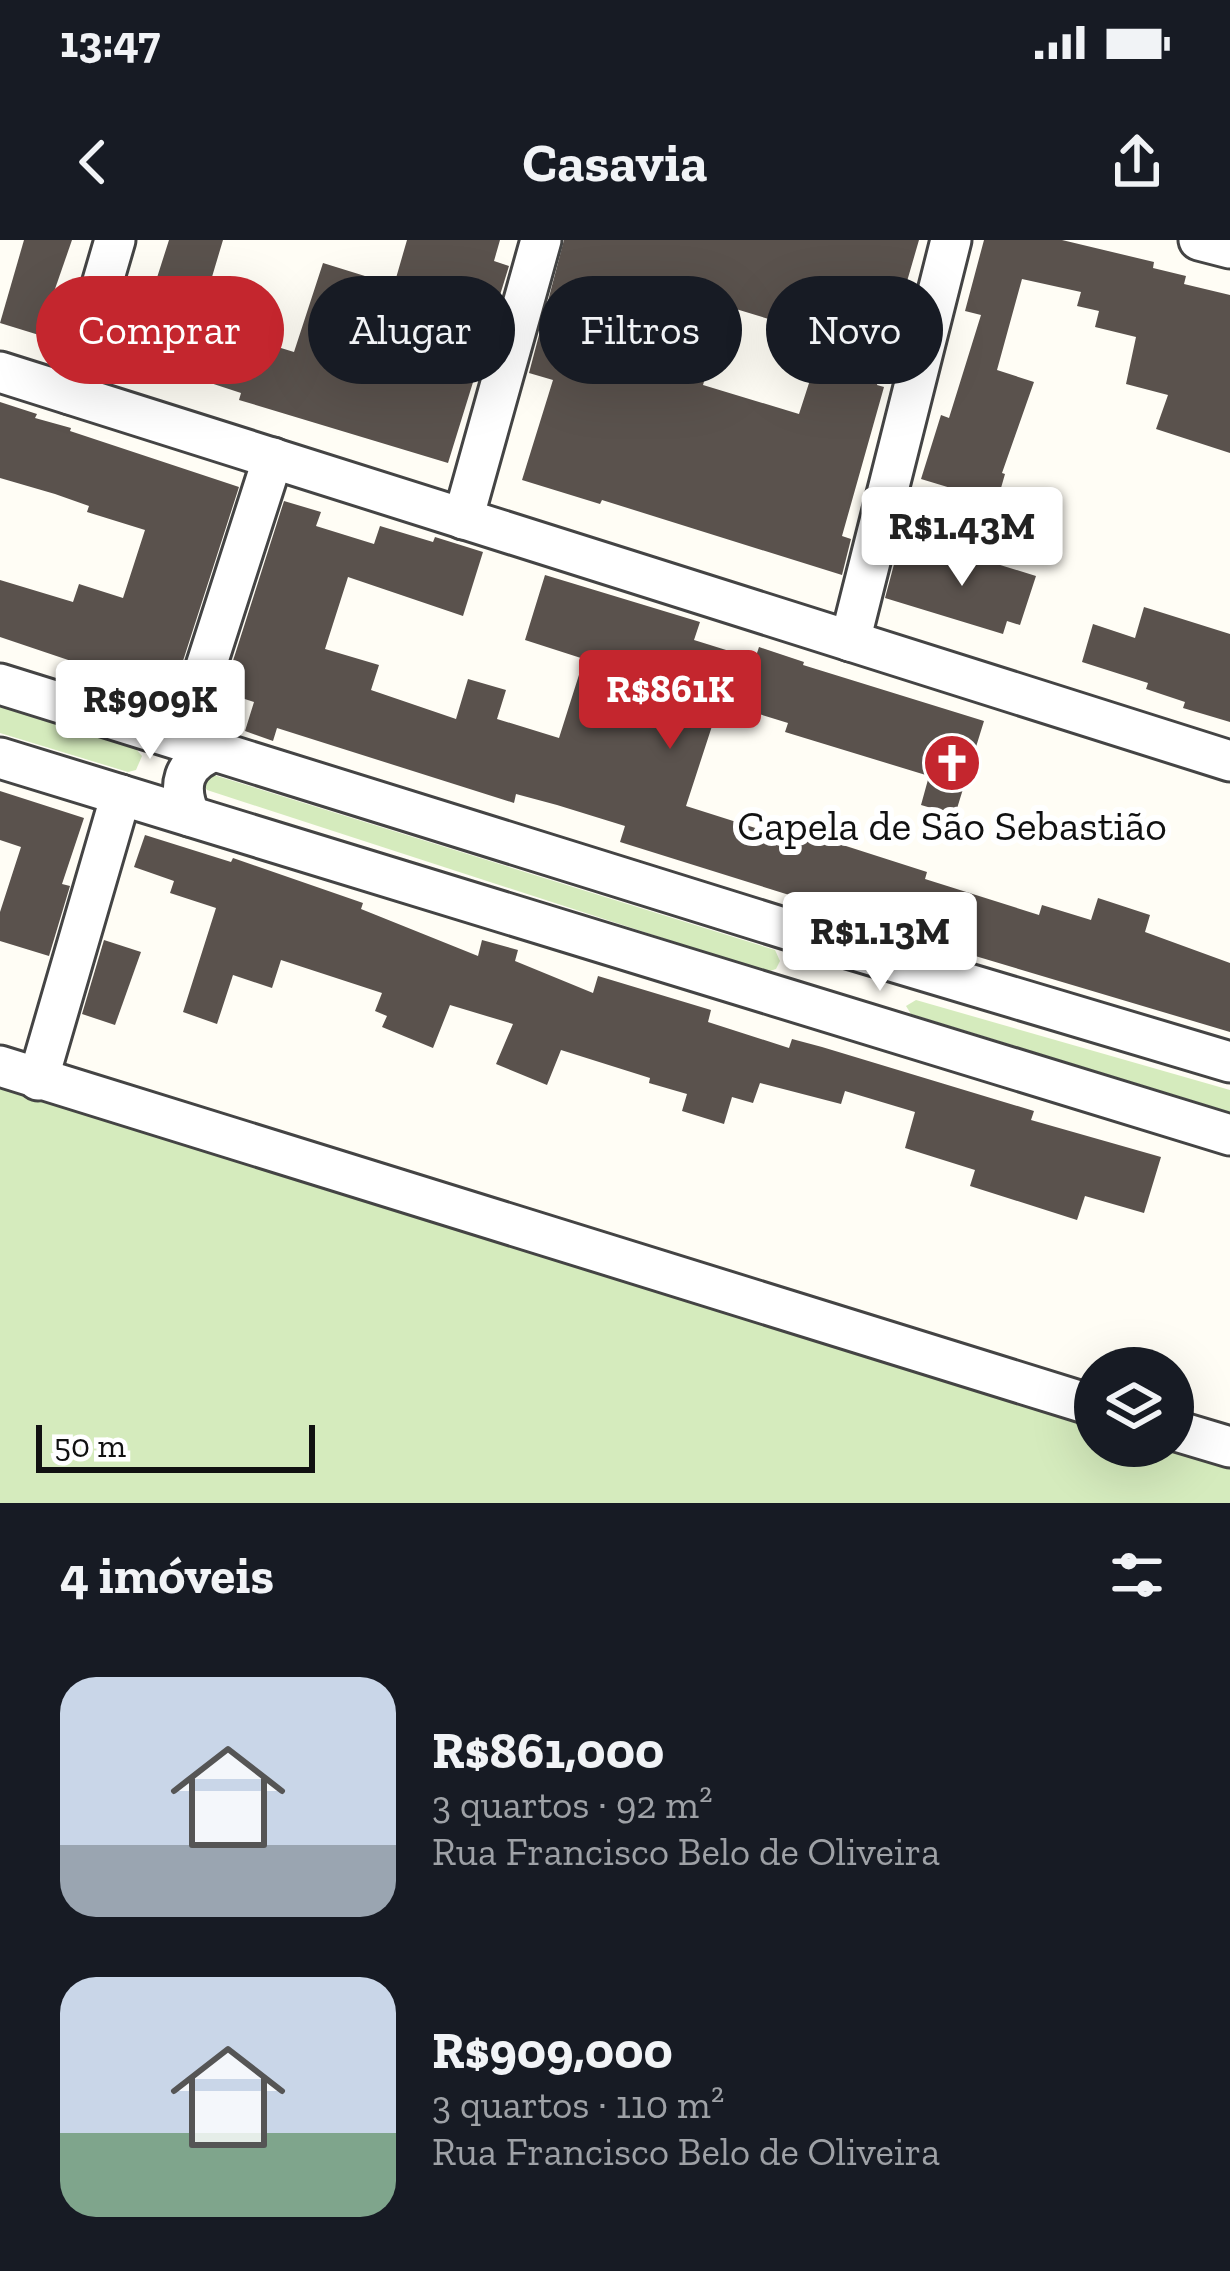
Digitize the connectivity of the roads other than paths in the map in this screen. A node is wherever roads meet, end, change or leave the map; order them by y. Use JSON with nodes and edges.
{"nodes":[{"id":1,"x":115,"y":240,"type":"edge"},
{"id":2,"x":541,"y":240,"type":"edge"},
{"id":3,"x":951,"y":240,"type":"edge"},
{"id":4,"x":1198,"y":240,"type":"edge"},
{"id":5,"x":1230,"y":248,"type":"edge"},
{"id":6,"x":0,"y":372,"type":"edge"},
{"id":7,"x":70,"y":394,"type":"junction"},
{"id":8,"x":273,"y":458,"type":"junction"},
{"id":9,"x":463,"y":519,"type":"junction"},
{"id":10,"x":850,"y":640,"type":"junction"},
{"id":11,"x":0,"y":684,"type":"edge"},
{"id":12,"x":183,"y":741,"type":"junction"},
{"id":13,"x":0,"y":758,"type":"edge"},
{"id":14,"x":1230,"y":761,"type":"edge"},
{"id":15,"x":130,"y":798,"type":"junction"},
{"id":16,"x":190,"y":816,"type":"junction"},
{"id":17,"x":841,"y":946,"type":"junction"},
{"id":18,"x":915,"y":969,"type":"junction"},
{"id":19,"x":823,"y":1010,"type":"junction"},
{"id":20,"x":887,"y":1030,"type":"junction"},
{"id":21,"x":1230,"y":1062,"type":"edge"},
{"id":22,"x":0,"y":1066,"type":"edge"},
{"id":23,"x":38,"y":1080,"type":"junction"},
{"id":24,"x":1230,"y":1135,"type":"edge"},
{"id":25,"x":1074,"y":1400,"type":"edge"},
{"id":26,"x":1194,"y":1436,"type":"edge"},
{"id":27,"x":1230,"y":1447,"type":"edge"}],
"edges":[{"from":1,"to":7,"type":"street"},
{"from":2,"to":9,"type":"street"},
{"from":3,"to":10,"type":"street"},
{"from":4,"to":5,"type":"street"},
{"from":6,"to":7,"type":"street"},
{"from":7,"to":8,"type":"street"},
{"from":8,"to":9,"type":"street"},
{"from":8,"to":12,"type":"street"},
{"from":9,"to":10,"type":"street"},
{"from":10,"to":14,"type":"street"},
{"from":11,"to":12,"type":"street"},
{"from":12,"to":15,"type":"street"},
{"from":12,"to":16,"type":"street"},
{"from":12,"to":17,"type":"street"},
{"from":13,"to":15,"type":"street"},
{"from":15,"to":16,"type":"street"},
{"from":15,"to":23,"type":"street"},
{"from":16,"to":19,"type":"street"},
{"from":17,"to":18,"type":"street"},
{"from":17,"to":19,"type":"street"},
{"from":18,"to":20,"type":"street"},
{"from":18,"to":21,"type":"street"},
{"from":19,"to":20,"type":"street"},
{"from":20,"to":24,"type":"street"},
{"from":22,"to":23,"type":"street"},
{"from":23,"to":25,"type":"street"},
{"from":26,"to":27,"type":"street"}]}
